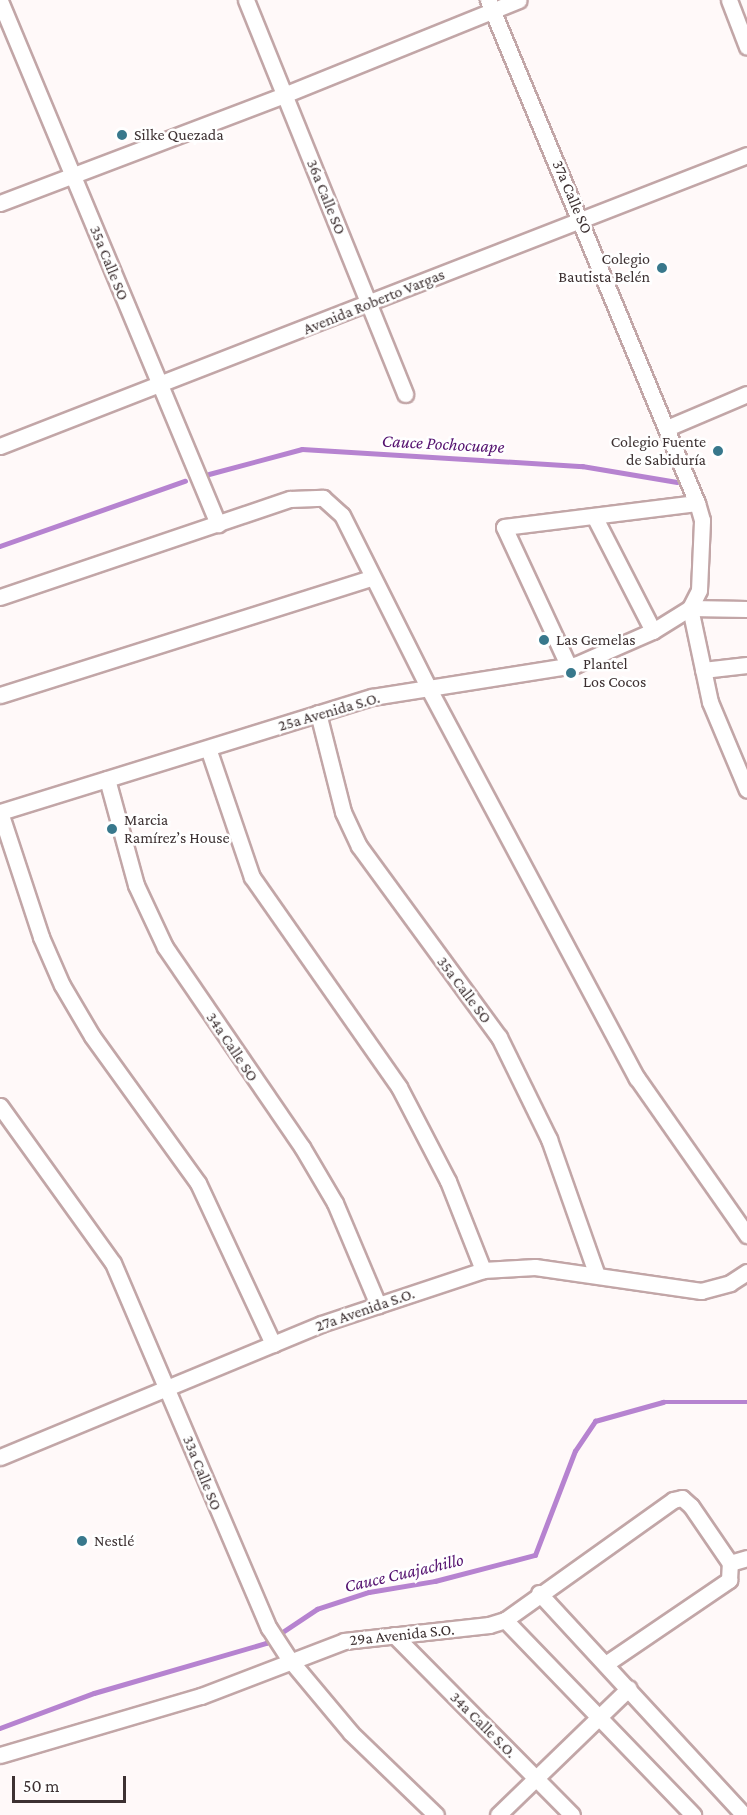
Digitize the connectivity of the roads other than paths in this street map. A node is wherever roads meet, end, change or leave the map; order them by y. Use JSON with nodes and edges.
{"nodes":[{"id":1,"x":246,"y":0,"type":"edge"},
{"id":2,"x":519,"y":0,"type":"edge"},
{"id":3,"x":729,"y":0,"type":"edge"},
{"id":4,"x":0,"y":1,"type":"edge"},
{"id":5,"x":491,"y":5,"type":"edge"},
{"id":6,"x":747,"y":47,"type":"edge"},
{"id":7,"x":284,"y":95,"type":"junction"},
{"id":8,"x":747,"y":155,"type":"edge"},
{"id":9,"x":74,"y":175,"type":"junction"},
{"id":10,"x":0,"y":202,"type":"edge"},
{"id":11,"x":582,"y":218,"type":"junction"},
{"id":12,"x":369,"y":305,"type":"junction"},
{"id":13,"x":158,"y":385,"type":"junction"},
{"id":14,"x":405,"y":394,"type":"dead end"},
{"id":15,"x":747,"y":394,"type":"edge"},
{"id":16,"x":667,"y":428,"type":"junction"},
{"id":17,"x":0,"y":446,"type":"edge"},
{"id":18,"x":698,"y":503,"type":"junction"},
{"id":19,"x":594,"y":516,"type":"junction"},
{"id":20,"x":218,"y":524,"type":"junction"},
{"id":21,"x":372,"y":578,"type":"junction"},
{"id":22,"x":0,"y":597,"type":"edge"},
{"id":23,"x":690,"y":608,"type":"junction"},
{"id":24,"x":747,"y":609,"type":"edge"},
{"id":25,"x":653,"y":631,"type":"junction"},
{"id":26,"x":747,"y":665,"type":"edge"},
{"id":27,"x":569,"y":666,"type":"junction"},
{"id":28,"x":703,"y":670,"type":"junction"},
{"id":29,"x":430,"y":691,"type":"junction"},
{"id":30,"x":0,"y":695,"type":"edge"},
{"id":31,"x":318,"y":713,"type":"junction"},
{"id":32,"x":209,"y":750,"type":"junction"},
{"id":33,"x":106,"y":779,"type":"junction"},
{"id":34,"x":747,"y":790,"type":"edge"},
{"id":35,"x":0,"y":812,"type":"edge"},
{"id":36,"x":0,"y":1106,"type":"edge"},
{"id":37,"x":747,"y":1235,"type":"edge"},
{"id":38,"x":483,"y":1270,"type":"junction"},
{"id":39,"x":747,"y":1272,"type":"edge"},
{"id":40,"x":597,"y":1275,"type":"junction"},
{"id":41,"x":378,"y":1305,"type":"junction"},
{"id":42,"x":273,"y":1344,"type":"junction"},
{"id":43,"x":168,"y":1389,"type":"junction"},
{"id":44,"x":0,"y":1457,"type":"edge"},
{"id":45,"x":747,"y":1558,"type":"edge"},
{"id":46,"x":730,"y":1563,"type":"junction"},
{"id":47,"x":539,"y":1593,"type":"junction"},
{"id":48,"x":505,"y":1620,"type":"junction"},
{"id":49,"x":394,"y":1635,"type":"junction"},
{"id":50,"x":287,"y":1656,"type":"junction"},
{"id":51,"x":607,"y":1663,"type":"junction"},
{"id":52,"x":629,"y":1688,"type":"junction"},
{"id":53,"x":600,"y":1718,"type":"junction"},
{"id":54,"x":0,"y":1755,"type":"edge"},
{"id":55,"x":538,"y":1780,"type":"junction"},
{"id":56,"x":436,"y":1815,"type":"edge"},
{"id":57,"x":498,"y":1815,"type":"edge"},
{"id":58,"x":572,"y":1815,"type":"edge"},
{"id":59,"x":693,"y":1815,"type":"edge"},
{"id":60,"x":744,"y":1815,"type":"edge"}],
"edges":[{"from":1,"to":7,"type":"street","name":"36a Calle SO"},
{"from":2,"to":5,"type":"street"},
{"from":3,"to":6,"type":"street"},
{"from":4,"to":9,"type":"street","name":"35a Calle SO"},
{"from":5,"to":7,"type":"street"},
{"from":5,"to":11,"type":"street","name":"37a Calle SO"},
{"from":7,"to":9,"type":"street"},
{"from":7,"to":12,"type":"street","name":"36a Calle SO"},
{"from":8,"to":11,"type":"street","name":"Avenida Roberto Vargas"},
{"from":9,"to":10,"type":"street"},
{"from":9,"to":13,"type":"street","name":"35a Calle SO"},
{"from":11,"to":12,"type":"street","name":"Avenida Roberto Vargas"},
{"from":11,"to":16,"type":"street","name":"37a Calle SO"},
{"from":12,"to":13,"type":"street","name":"Avenida Roberto Vargas"},
{"from":12,"to":14,"type":"street","name":"36a Calle SO"},
{"from":13,"to":17,"type":"street","name":"Avenida Roberto Vargas"},
{"from":13,"to":20,"type":"street","name":"35a Calle SO"},
{"from":15,"to":16,"type":"street"},
{"from":16,"to":18,"type":"street"},
{"from":18,"to":19,"type":"street"},
{"from":18,"to":23,"type":"street"},
{"from":19,"to":25,"type":"street"},
{"from":19,"to":27,"type":"street"},
{"from":20,"to":21,"type":"street"},
{"from":20,"to":22,"type":"street"},
{"from":21,"to":29,"type":"street"},
{"from":21,"to":30,"type":"street"},
{"from":23,"to":24,"type":"street"},
{"from":23,"to":25,"type":"street","name":"25a Avenida S.O."},
{"from":23,"to":28,"type":"street"},
{"from":25,"to":27,"type":"street","name":"25a Avenida S.O."},
{"from":26,"to":28,"type":"street"},
{"from":27,"to":29,"type":"street","name":"25a Avenida S.O."},
{"from":28,"to":34,"type":"street"},
{"from":29,"to":31,"type":"street","name":"25a Avenida S.O."},
{"from":29,"to":37,"type":"street"},
{"from":31,"to":32,"type":"street","name":"25a Avenida S.O."},
{"from":31,"to":40,"type":"street","name":"35a Calle SO"},
{"from":32,"to":33,"type":"street","name":"25a Avenida S.O."},
{"from":32,"to":38,"type":"street"},
{"from":33,"to":35,"type":"street","name":"25a Avenida S.O."},
{"from":33,"to":41,"type":"street","name":"34a Calle SO"},
{"from":35,"to":42,"type":"street"},
{"from":36,"to":43,"type":"street","name":"33a Calle SO"},
{"from":38,"to":40,"type":"street","name":"27a Avenida S.O."},
{"from":38,"to":41,"type":"street","name":"27a Avenida S.O."},
{"from":39,"to":40,"type":"street","name":"27a Avenida S.O."},
{"from":41,"to":42,"type":"street","name":"27a Avenida S.O."},
{"from":42,"to":43,"type":"street","name":"27a Avenida S.O."},
{"from":43,"to":44,"type":"street","name":"27a Avenida S.O."},
{"from":43,"to":50,"type":"street","name":"33a Calle SO"},
{"from":45,"to":46,"type":"street"},
{"from":46,"to":47,"type":"street","name":"29a Avenida S.O."},
{"from":46,"to":51,"type":"street"},
{"from":47,"to":48,"type":"street","name":"29a Avenida S.O."},
{"from":47,"to":51,"type":"street"},
{"from":48,"to":49,"type":"street","name":"29a Avenida S.O."},
{"from":48,"to":53,"type":"street"},
{"from":49,"to":50,"type":"street","name":"29a Avenida S.O."},
{"from":49,"to":55,"type":"street","name":"34a Calle S.O."},
{"from":50,"to":54,"type":"street","name":"29a Avenida S.O."},
{"from":50,"to":56,"type":"street","name":"33a Calle SO"},
{"from":51,"to":52,"type":"street"},
{"from":52,"to":53,"type":"street"},
{"from":52,"to":60,"type":"street"},
{"from":53,"to":55,"type":"street"},
{"from":53,"to":59,"type":"street"},
{"from":55,"to":57,"type":"street"},
{"from":55,"to":58,"type":"street","name":"34a Calle S.O."}]}
